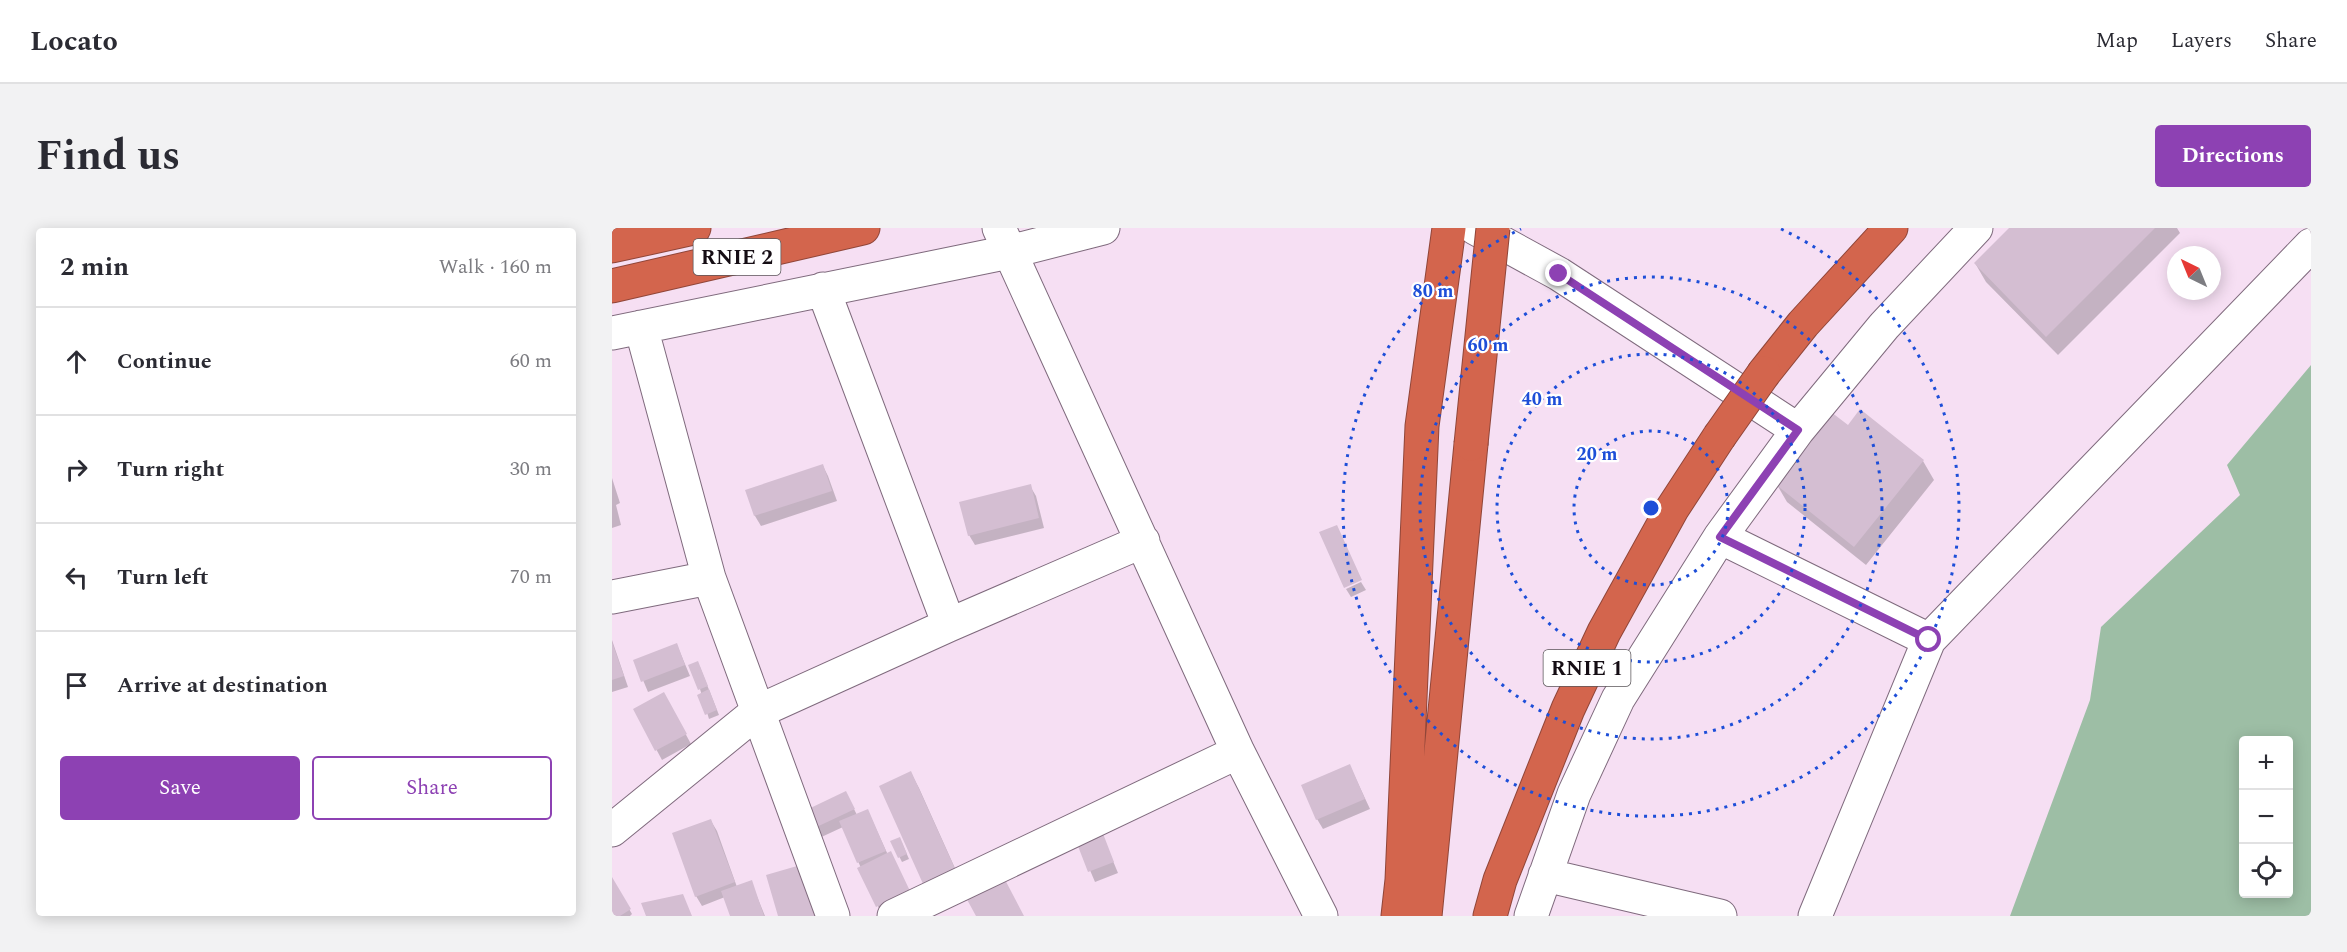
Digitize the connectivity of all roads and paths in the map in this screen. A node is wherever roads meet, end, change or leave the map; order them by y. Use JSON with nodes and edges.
{"nodes":[{"id":1,"x":694,"y":228,"type":"edge"},
{"id":2,"x":863,"y":228,"type":"edge"},
{"id":3,"x":1103,"y":228,"type":"edge"},
{"id":4,"x":1449,"y":228,"type":"edge"},
{"id":5,"x":1475,"y":228,"type":"edge"},
{"id":6,"x":1493,"y":228,"type":"edge"},
{"id":7,"x":1891,"y":228,"type":"edge"},
{"id":8,"x":1976,"y":228,"type":"edge"},
{"id":9,"x":1004,"y":240,"type":"edge"},
{"id":10,"x":2311,"y":245,"type":"edge"},
{"id":11,"x":612,"y":246,"type":"edge"},
{"id":12,"x":612,"y":286,"type":"edge"},
{"id":13,"x":823,"y":289,"type":"junction"},
{"id":14,"x":626,"y":330,"type":"edge"},
{"id":15,"x":1798,"y":430,"type":"junction"},
{"id":16,"x":1720,"y":537,"type":"junction"},
{"id":17,"x":1143,"y":541,"type":"junction"},
{"id":18,"x":709,"y":579,"type":"junction"},
{"id":19,"x":612,"y":597,"type":"edge"},
{"id":20,"x":949,"y":625,"type":"junction"},
{"id":21,"x":1929,"y":640,"type":"junction"},
{"id":22,"x":757,"y":712,"type":"junction"},
{"id":23,"x":1238,"y":752,"type":"junction"},
{"id":24,"x":612,"y":830,"type":"edge"},
{"id":25,"x":1545,"y":875,"type":"junction"},
{"id":26,"x":833,"y":916,"type":"edge"},
{"id":27,"x":894,"y":916,"type":"edge"},
{"id":28,"x":1321,"y":916,"type":"edge"},
{"id":29,"x":1398,"y":916,"type":"edge"},
{"id":30,"x":1425,"y":916,"type":"edge"},
{"id":31,"x":1490,"y":916,"type":"edge"},
{"id":32,"x":1531,"y":916,"type":"edge"},
{"id":33,"x":1720,"y":916,"type":"edge"},
{"id":34,"x":1815,"y":916,"type":"edge"}],
"edges":[{"from":1,"to":11,"type":"highway","name":"RNIE 2","number":"RNIE 2"},
{"from":2,"to":12,"type":"highway","name":"RNIE 2","number":"RNIE 2"},
{"from":3,"to":9,"type":"street"},
{"from":4,"to":29,"type":"highway"},
{"from":5,"to":15,"type":"street"},
{"from":6,"to":30,"type":"highway","bridge":true},
{"from":7,"to":31,"type":"highway","number":"RNIE 1","bridge":true},
{"from":8,"to":15,"type":"street"},
{"from":9,"to":13,"type":"street"},
{"from":9,"to":17,"type":"street"},
{"from":10,"to":21,"type":"street"},
{"from":13,"to":14,"type":"street"},
{"from":13,"to":20,"type":"street"},
{"from":14,"to":18,"type":"street"},
{"from":15,"to":16,"type":"street"},
{"from":16,"to":21,"type":"street"},
{"from":16,"to":25,"type":"street"},
{"from":17,"to":20,"type":"street"},
{"from":17,"to":23,"type":"street"},
{"from":18,"to":19,"type":"street"},
{"from":18,"to":22,"type":"street"},
{"from":20,"to":22,"type":"street"},
{"from":21,"to":34,"type":"street"},
{"from":22,"to":24,"type":"street"},
{"from":22,"to":26,"type":"street"},
{"from":23,"to":27,"type":"street"},
{"from":23,"to":28,"type":"street"},
{"from":25,"to":32,"type":"street"},
{"from":25,"to":33,"type":"street"}]}
